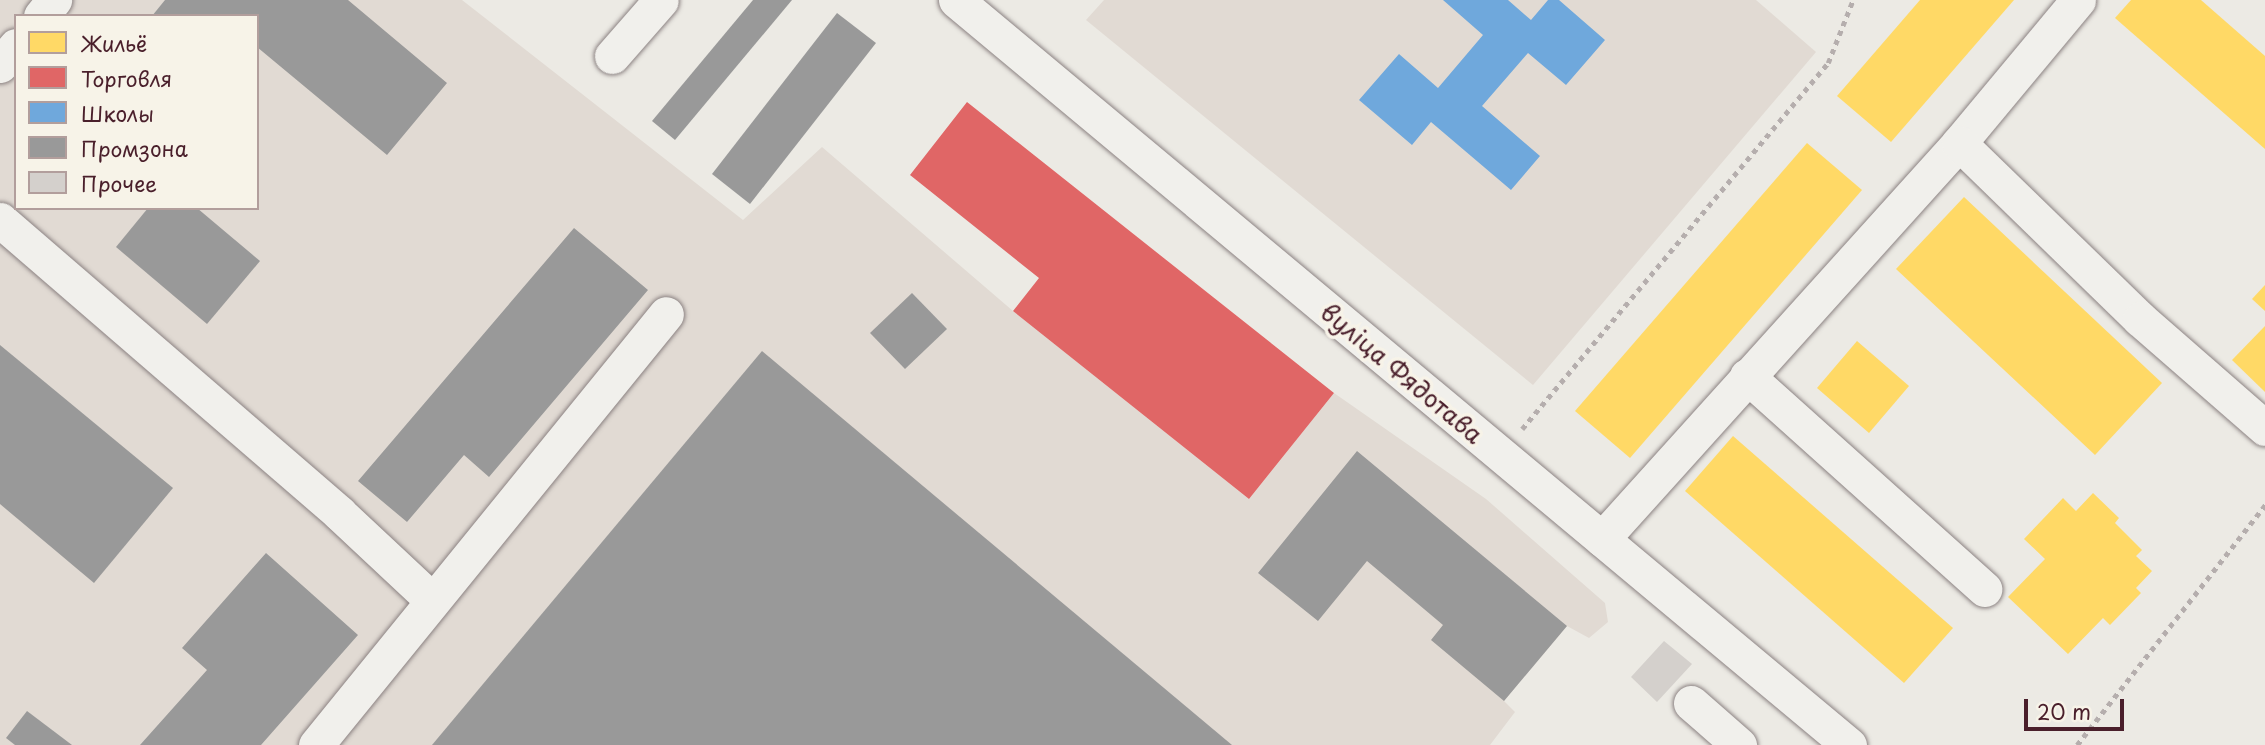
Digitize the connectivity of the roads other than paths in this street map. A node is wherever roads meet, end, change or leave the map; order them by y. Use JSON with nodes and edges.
{"nodes":[{"id":1,"x":54,"y":0,"type":"edge"},
{"id":2,"x":661,"y":0,"type":"edge"},
{"id":3,"x":957,"y":0,"type":"edge"},
{"id":4,"x":2078,"y":0,"type":"edge"},
{"id":5,"x":43,"y":14,"type":"edge"},
{"id":6,"x":14,"y":48,"type":"edge"},
{"id":7,"x":612,"y":56,"type":"dead end"},
{"id":8,"x":0,"y":65,"type":"edge"},
{"id":9,"x":1959,"y":143,"type":"junction"},
{"id":10,"x":0,"y":220,"type":"edge"},
{"id":11,"x":666,"y":313,"type":"dead end"},
{"id":12,"x":1747,"y":376,"type":"junction"},
{"id":13,"x":2265,"y":428,"type":"edge"},
{"id":14,"x":1602,"y":539,"type":"junction"},
{"id":15,"x":1984,"y":589,"type":"dead end"},
{"id":16,"x":432,"y":600,"type":"junction"},
{"id":17,"x":1691,"y":703,"type":"dead end"},
{"id":18,"x":316,"y":745,"type":"edge"},
{"id":19,"x":1739,"y":745,"type":"edge"},
{"id":20,"x":1849,"y":745,"type":"edge"}],
"edges":[{"from":1,"to":5,"type":"street"},
{"from":2,"to":7,"type":"street"},
{"from":3,"to":14,"type":"street","name":"вуліца Фядотава"},
{"from":4,"to":9,"type":"street"},
{"from":6,"to":8,"type":"street"},
{"from":9,"to":12,"type":"street"},
{"from":9,"to":13,"type":"street"},
{"from":10,"to":16,"type":"street"},
{"from":11,"to":16,"type":"street"},
{"from":12,"to":14,"type":"street"},
{"from":12,"to":15,"type":"street"},
{"from":14,"to":20,"type":"street","name":"вуліца Фядотава"},
{"from":16,"to":18,"type":"street"},
{"from":17,"to":19,"type":"street"}]}
